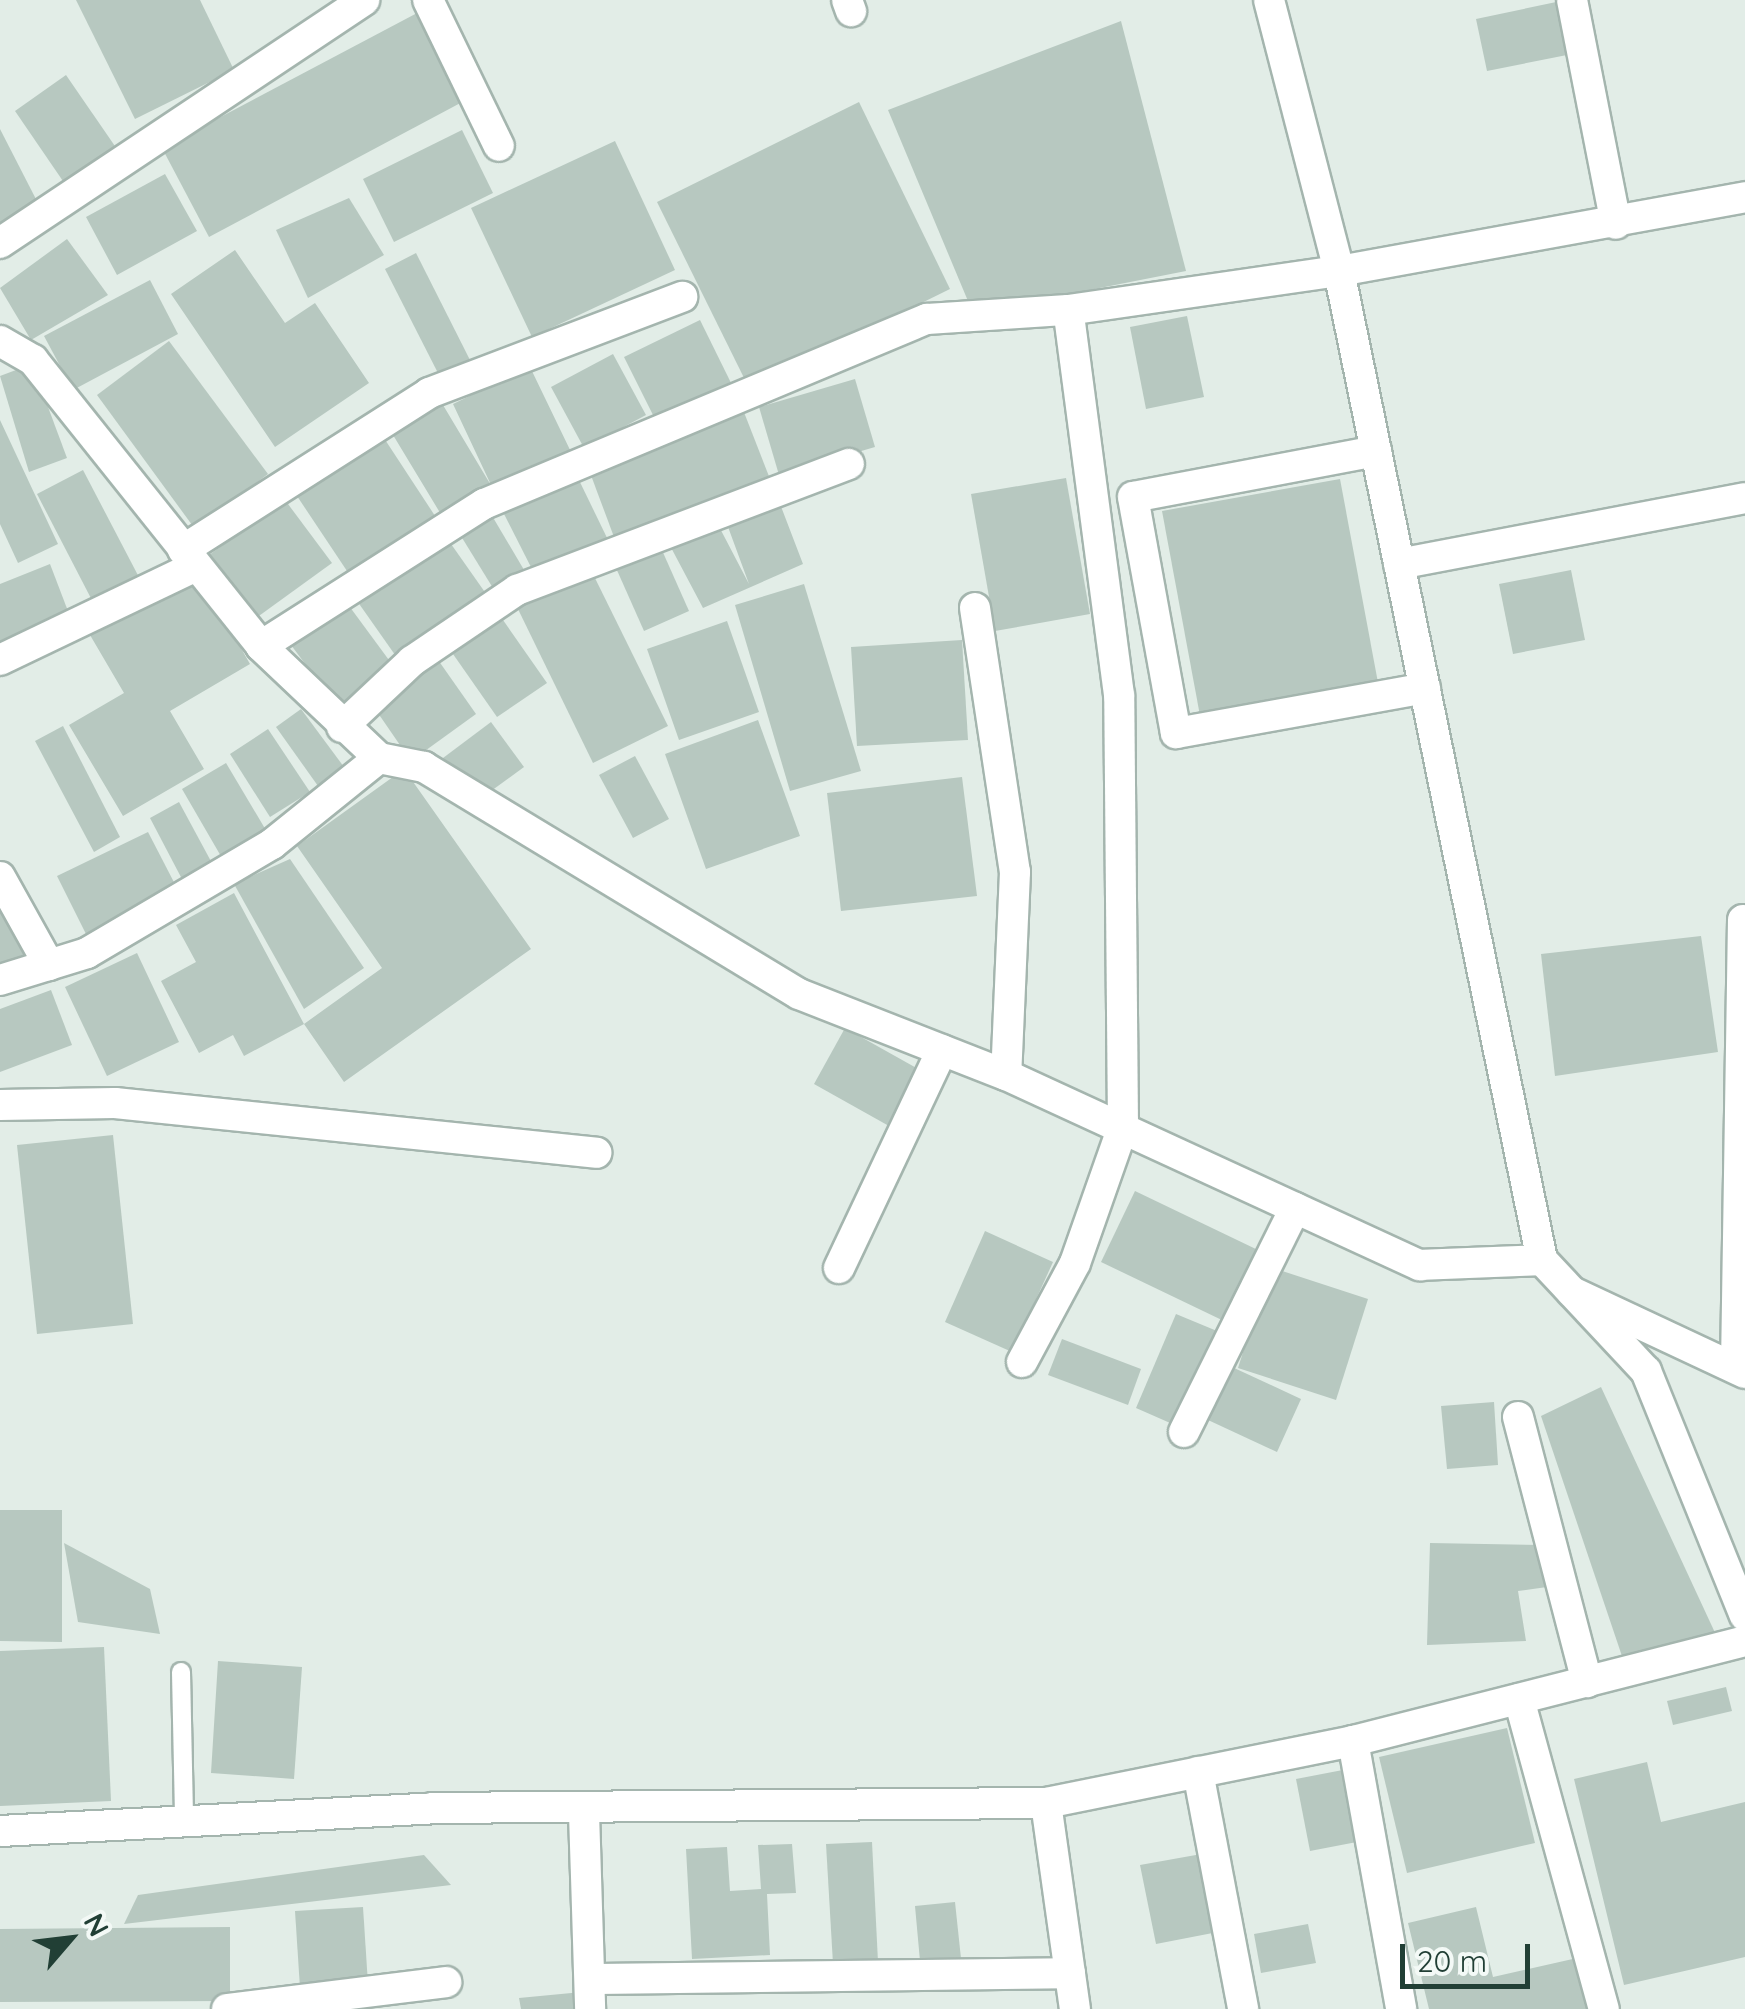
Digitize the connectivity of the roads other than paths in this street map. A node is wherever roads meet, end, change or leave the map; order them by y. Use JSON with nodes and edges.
{"nodes":[{"id":1,"x":364,"y":0,"type":"edge"},
{"id":2,"x":428,"y":0,"type":"edge"},
{"id":3,"x":1269,"y":0,"type":"edge"},
{"id":4,"x":1572,"y":0,"type":"edge"},
{"id":5,"x":499,"y":146,"type":"dead end"},
{"id":6,"x":1745,"y":197,"type":"edge"},
{"id":7,"x":1616,"y":224,"type":"junction"},
{"id":8,"x":0,"y":242,"type":"edge"},
{"id":9,"x":1339,"y":271,"type":"junction"},
{"id":10,"x":682,"y":297,"type":"dead end"},
{"id":11,"x":1068,"y":310,"type":"junction"},
{"id":12,"x":0,"y":342,"type":"edge"},
{"id":13,"x":1376,"y":451,"type":"junction"},
{"id":14,"x":849,"y":464,"type":"dead end"},
{"id":15,"x":1744,"y":498,"type":"edge"},
{"id":16,"x":190,"y":558,"type":"junction"},
{"id":17,"x":1400,"y":564,"type":"junction"},
{"id":18,"x":975,"y":608,"type":"dead end"},
{"id":19,"x":262,"y":646,"type":"junction"},
{"id":20,"x":0,"y":660,"type":"edge"},
{"id":21,"x":1425,"y":688,"type":"junction"},
{"id":22,"x":342,"y":728,"type":"junction"},
{"id":23,"x":380,"y":758,"type":"junction"},
{"id":24,"x":0,"y":877,"type":"edge"},
{"id":25,"x":1742,"y":920,"type":"dead end"},
{"id":26,"x":49,"y":965,"type":"junction"},
{"id":27,"x":0,"y":980,"type":"edge"},
{"id":28,"x":942,"y":1050,"type":"junction"},
{"id":29,"x":1006,"y":1075,"type":"junction"},
{"id":30,"x":0,"y":1105,"type":"edge"},
{"id":31,"x":1123,"y":1127,"type":"junction"},
{"id":32,"x":596,"y":1153,"type":"dead end"},
{"id":33,"x":1295,"y":1208,"type":"junction"},
{"id":34,"x":1542,"y":1260,"type":"junction"},
{"id":35,"x":839,"y":1268,"type":"dead end"},
{"id":36,"x":1572,"y":1292,"type":"junction"},
{"id":37,"x":1022,"y":1362,"type":"dead end"},
{"id":38,"x":1742,"y":1366,"type":"edge"},
{"id":39,"x":1518,"y":1416,"type":"dead end"},
{"id":40,"x":1184,"y":1432,"type":"dead end"},
{"id":41,"x":1745,"y":1616,"type":"edge"},
{"id":42,"x":1745,"y":1642,"type":"edge"},
{"id":43,"x":180,"y":1672,"type":"dead end"},
{"id":44,"x":1587,"y":1682,"type":"junction"},
{"id":45,"x":1519,"y":1699,"type":"junction"},
{"id":46,"x":1353,"y":1741,"type":"junction"},
{"id":47,"x":1198,"y":1772,"type":"junction"},
{"id":48,"x":1046,"y":1802,"type":"junction"},
{"id":49,"x":584,"y":1813,"type":"junction"},
{"id":50,"x":184,"y":1822,"type":"junction"},
{"id":51,"x":0,"y":1832,"type":"edge"},
{"id":52,"x":1070,"y":1973,"type":"junction"},
{"id":53,"x":446,"y":1982,"type":"dead end"},
{"id":54,"x":590,"y":1994,"type":"edge"},
{"id":55,"x":227,"y":2009,"type":"edge"},
{"id":56,"x":1075,"y":2009,"type":"edge"},
{"id":57,"x":1243,"y":2009,"type":"edge"},
{"id":58,"x":1401,"y":2009,"type":"edge"},
{"id":59,"x":1604,"y":2009,"type":"edge"}],
"edges":[{"from":1,"to":8,"type":"street"},
{"from":2,"to":5,"type":"street"},
{"from":3,"to":9,"type":"street"},
{"from":4,"to":7,"type":"street"},
{"from":6,"to":7,"type":"street"},
{"from":7,"to":9,"type":"street"},
{"from":9,"to":11,"type":"street"},
{"from":9,"to":13,"type":"street"},
{"from":10,"to":16,"type":"street"},
{"from":11,"to":19,"type":"street"},
{"from":11,"to":31,"type":"street"},
{"from":12,"to":16,"type":"street"},
{"from":13,"to":17,"type":"street"},
{"from":13,"to":21,"type":"street"},
{"from":14,"to":22,"type":"street"},
{"from":15,"to":17,"type":"street"},
{"from":16,"to":19,"type":"street"},
{"from":16,"to":20,"type":"street"},
{"from":17,"to":21,"type":"street"},
{"from":18,"to":29,"type":"street"},
{"from":19,"to":22,"type":"street"},
{"from":21,"to":34,"type":"street"},
{"from":22,"to":23,"type":"street"},
{"from":23,"to":26,"type":"street"},
{"from":23,"to":28,"type":"street"},
{"from":24,"to":26,"type":"street"},
{"from":25,"to":38,"type":"street"},
{"from":26,"to":27,"type":"street"},
{"from":28,"to":29,"type":"street"},
{"from":28,"to":35,"type":"street"},
{"from":29,"to":31,"type":"street"},
{"from":30,"to":32,"type":"street"},
{"from":31,"to":33,"type":"street"},
{"from":31,"to":37,"type":"street"},
{"from":33,"to":34,"type":"street"},
{"from":33,"to":40,"type":"street"},
{"from":34,"to":36,"type":"street"},
{"from":36,"to":38,"type":"street"},
{"from":36,"to":41,"type":"street"},
{"from":39,"to":44,"type":"street"},
{"from":42,"to":44,"type":"street"},
{"from":43,"to":50,"type":"lane"},
{"from":44,"to":45,"type":"street"},
{"from":45,"to":46,"type":"street"},
{"from":45,"to":59,"type":"street"},
{"from":46,"to":47,"type":"street"},
{"from":46,"to":58,"type":"street"},
{"from":47,"to":48,"type":"street"},
{"from":47,"to":57,"type":"street"},
{"from":48,"to":49,"type":"street"},
{"from":48,"to":52,"type":"street"},
{"from":49,"to":50,"type":"street"},
{"from":49,"to":54,"type":"street"},
{"from":50,"to":51,"type":"street"},
{"from":52,"to":54,"type":"street"},
{"from":52,"to":56,"type":"street"},
{"from":53,"to":55,"type":"street"}]}
